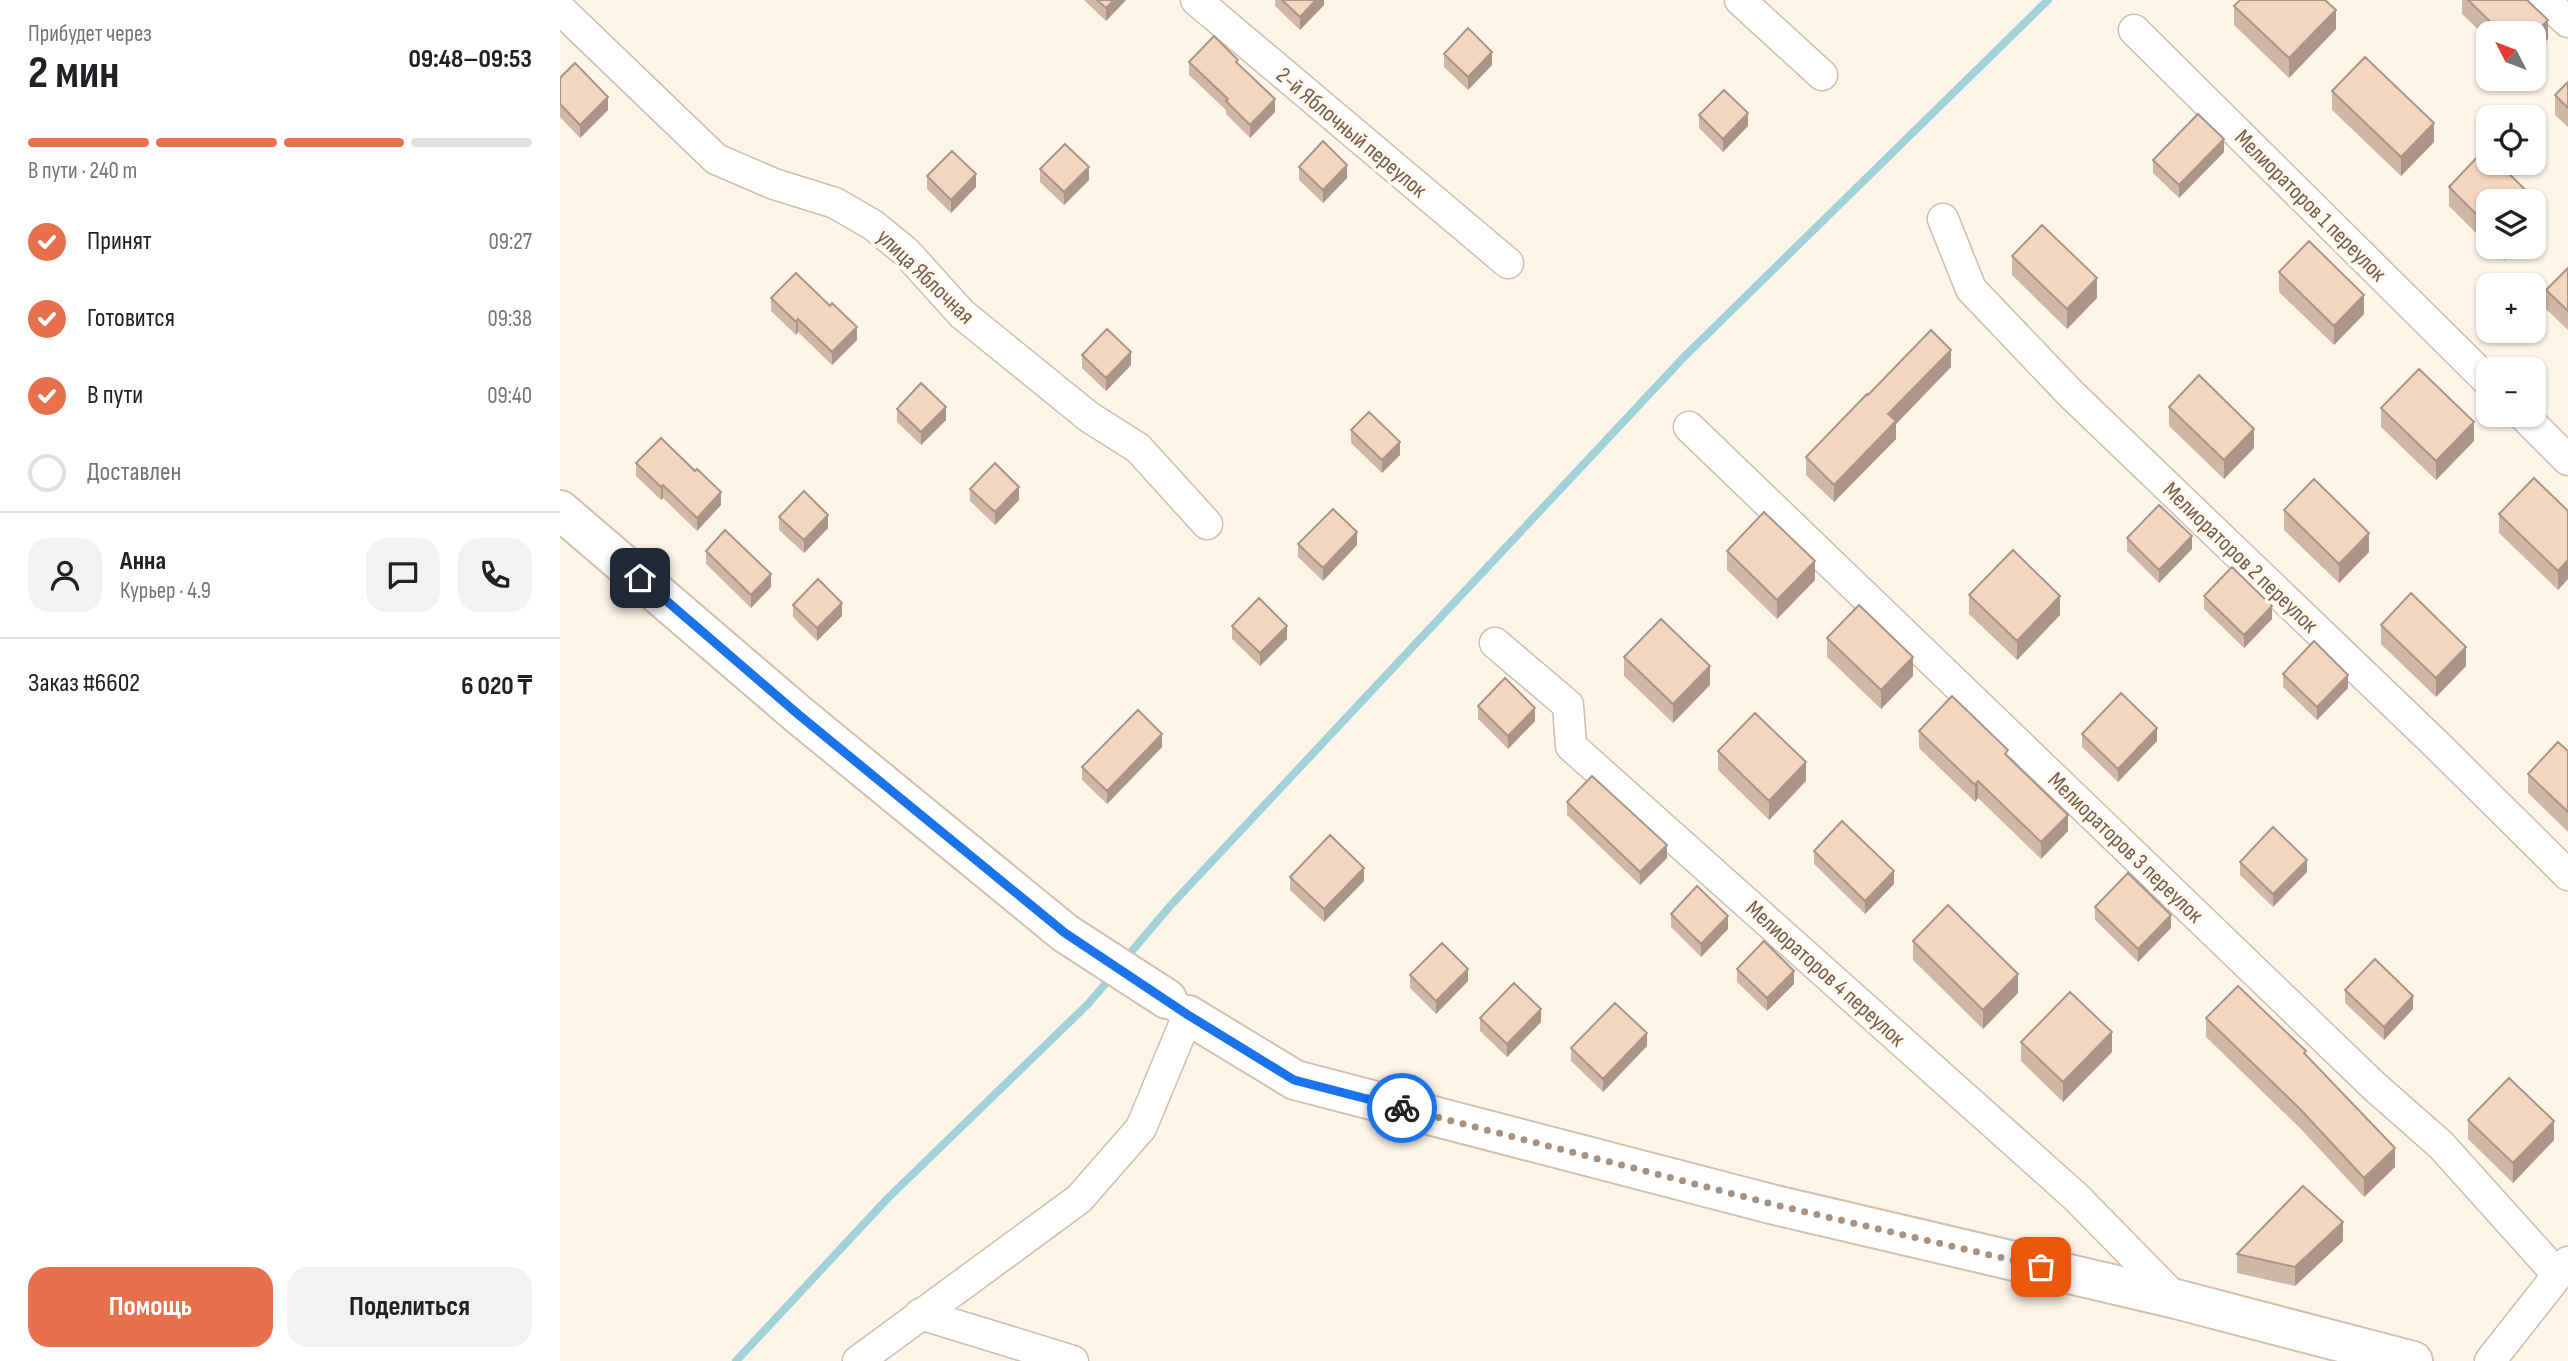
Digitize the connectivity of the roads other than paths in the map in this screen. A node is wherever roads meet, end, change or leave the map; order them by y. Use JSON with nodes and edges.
{"nodes":[{"id":1,"x":1196,"y":0,"type":"edge"},
{"id":2,"x":1740,"y":0,"type":"edge"},
{"id":3,"x":2544,"y":0,"type":"edge"},
{"id":4,"x":560,"y":9,"type":"edge"},
{"id":5,"x":2568,"y":23,"type":"edge"},
{"id":6,"x":2134,"y":30,"type":"dead end"},
{"id":7,"x":1822,"y":75,"type":"dead end"},
{"id":8,"x":1943,"y":219,"type":"dead end"},
{"id":9,"x":1508,"y":263,"type":"dead end"},
{"id":10,"x":2476,"y":369,"type":"edge"},
{"id":11,"x":1689,"y":427,"type":"dead end"},
{"id":12,"x":2535,"y":427,"type":"edge"},
{"id":13,"x":2568,"y":460,"type":"edge"},
{"id":14,"x":560,"y":510,"type":"edge"},
{"id":15,"x":1207,"y":524,"type":"dead end"},
{"id":16,"x":1495,"y":643,"type":"dead end"},
{"id":17,"x":2568,"y":875,"type":"edge"},
{"id":18,"x":1177,"y":1007,"type":"junction"},
{"id":19,"x":2562,"y":1268,"type":"edge"},
{"id":20,"x":2176,"y":1299,"type":"junction"},
{"id":21,"x":920,"y":1314,"type":"junction"},
{"id":22,"x":858,"y":1361,"type":"edge"},
{"id":23,"x":1073,"y":1361,"type":"edge"},
{"id":24,"x":2413,"y":1361,"type":"edge"},
{"id":25,"x":2490,"y":1361,"type":"edge"}],
"edges":[{"from":1,"to":9,"type":"street","name":"2-й Яблочный переулок"},
{"from":2,"to":7,"type":"street"},
{"from":3,"to":5,"type":"street"},
{"from":4,"to":15,"type":"street","name":"улица Яблочная"},
{"from":6,"to":10,"type":"street","name":"Мелиораторов 1 переулок"},
{"from":8,"to":17,"type":"street","name":"Мелиораторов 2 переулок"},
{"from":11,"to":19,"type":"street","name":"Мелиораторов 3 переулок"},
{"from":12,"to":13,"type":"street"},
{"from":14,"to":18,"type":"street"},
{"from":16,"to":20,"type":"street","name":"Мелиораторов 4 переулок"},
{"from":18,"to":20,"type":"street"},
{"from":18,"to":21,"type":"street"},
{"from":19,"to":25,"type":"street"},
{"from":20,"to":24,"type":"street"},
{"from":21,"to":22,"type":"street"},
{"from":21,"to":23,"type":"street"}]}
